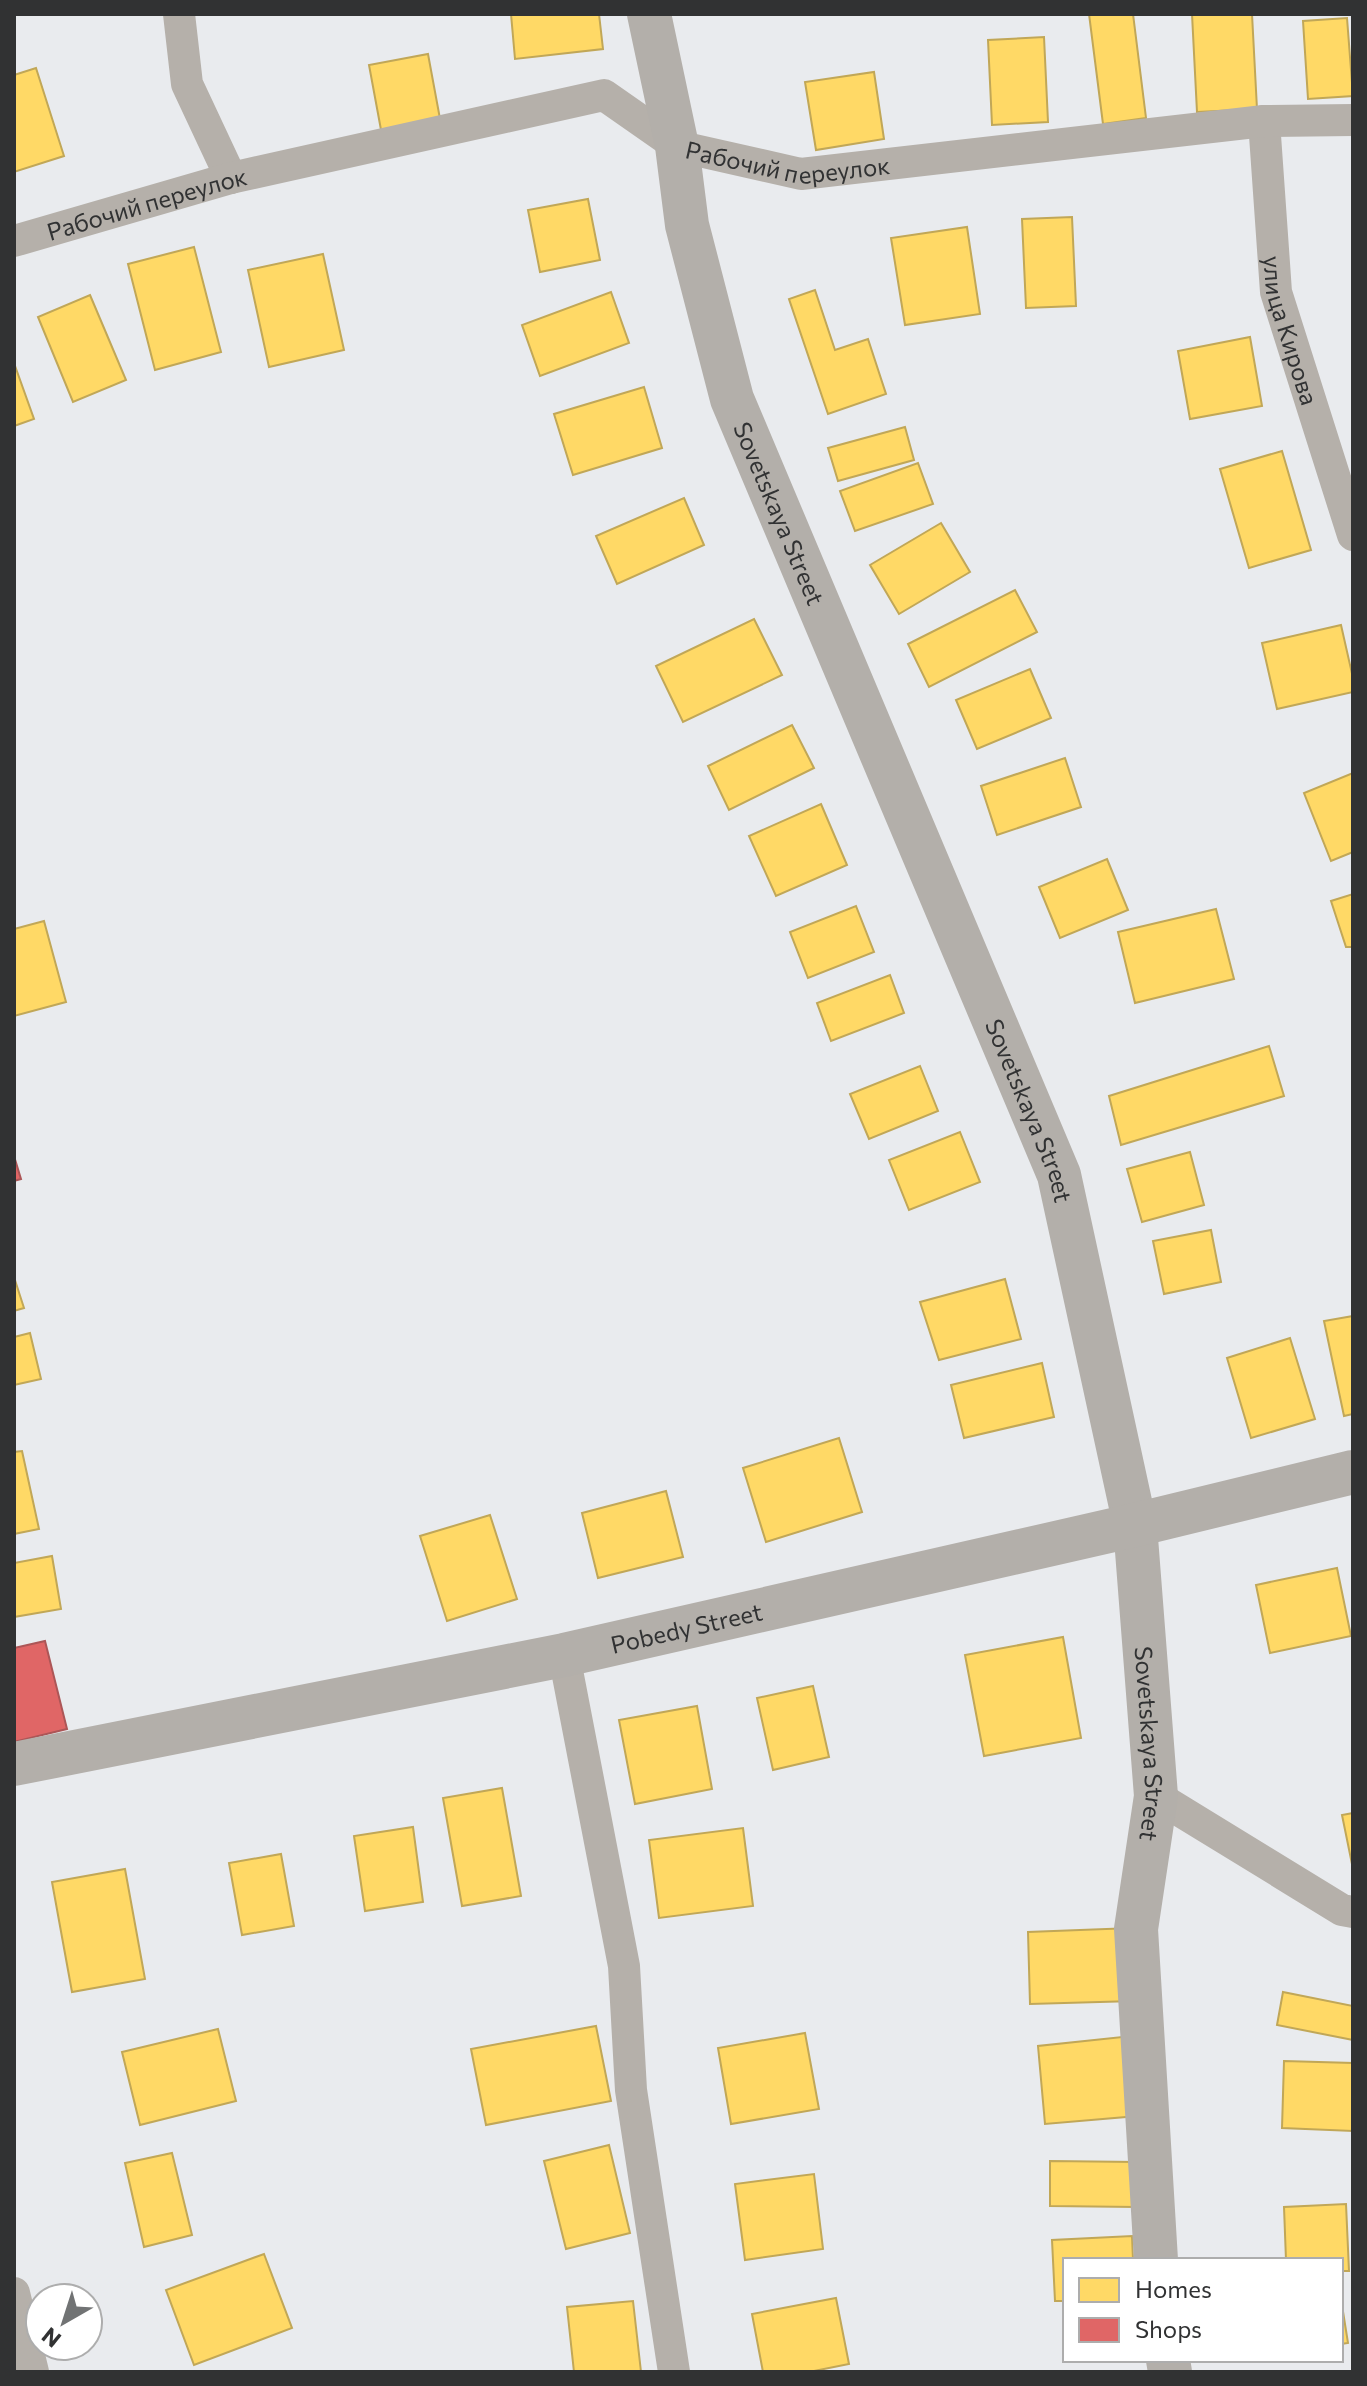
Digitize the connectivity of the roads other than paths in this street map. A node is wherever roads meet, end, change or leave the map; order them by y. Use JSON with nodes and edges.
{"nodes":[{"id":1,"x":179,"y":14,"type":"edge"},
{"id":2,"x":649,"y":14,"type":"edge"},
{"id":3,"x":1353,"y":120,"type":"edge"},
{"id":4,"x":1264,"y":121,"type":"junction"},
{"id":5,"x":677,"y":146,"type":"junction"},
{"id":6,"x":231,"y":178,"type":"junction"},
{"id":7,"x":14,"y":241,"type":"edge"},
{"id":8,"x":1353,"y":535,"type":"edge"},
{"id":9,"x":1353,"y":1472,"type":"edge"},
{"id":10,"x":1135,"y":1525,"type":"junction"},
{"id":11,"x":564,"y":1655,"type":"junction"},
{"id":12,"x":14,"y":1764,"type":"edge"},
{"id":13,"x":1156,"y":1796,"type":"junction"},
{"id":14,"x":1353,"y":1912,"type":"edge"},
{"id":15,"x":1156,"y":2258,"type":"edge"},
{"id":16,"x":14,"y":2293,"type":"edge"},
{"id":17,"x":33,"y":2372,"type":"edge"},
{"id":18,"x":674,"y":2372,"type":"edge"}],
"edges":[{"from":1,"to":6,"type":"street"},
{"from":2,"to":5,"type":"street","name":"Sovetskaya Street"},
{"from":3,"to":4,"type":"street","name":"Рабочий переулок"},
{"from":4,"to":5,"type":"street","name":"Рабочий переулок"},
{"from":4,"to":8,"type":"street","name":"улица Кирова"},
{"from":5,"to":6,"type":"street","name":"Рабочий переулок"},
{"from":5,"to":10,"type":"street","name":"Sovetskaya Street"},
{"from":6,"to":7,"type":"street","name":"Рабочий переулок"},
{"from":9,"to":10,"type":"street","name":"Pobedy Street"},
{"from":10,"to":11,"type":"street","name":"Pobedy Street"},
{"from":10,"to":13,"type":"street","name":"Sovetskaya Street"},
{"from":11,"to":12,"type":"street","name":"Pobedy Street"},
{"from":11,"to":18,"type":"street"},
{"from":13,"to":14,"type":"street"},
{"from":13,"to":15,"type":"street","name":"Sovetskaya Street"},
{"from":16,"to":17,"type":"street"}]}
